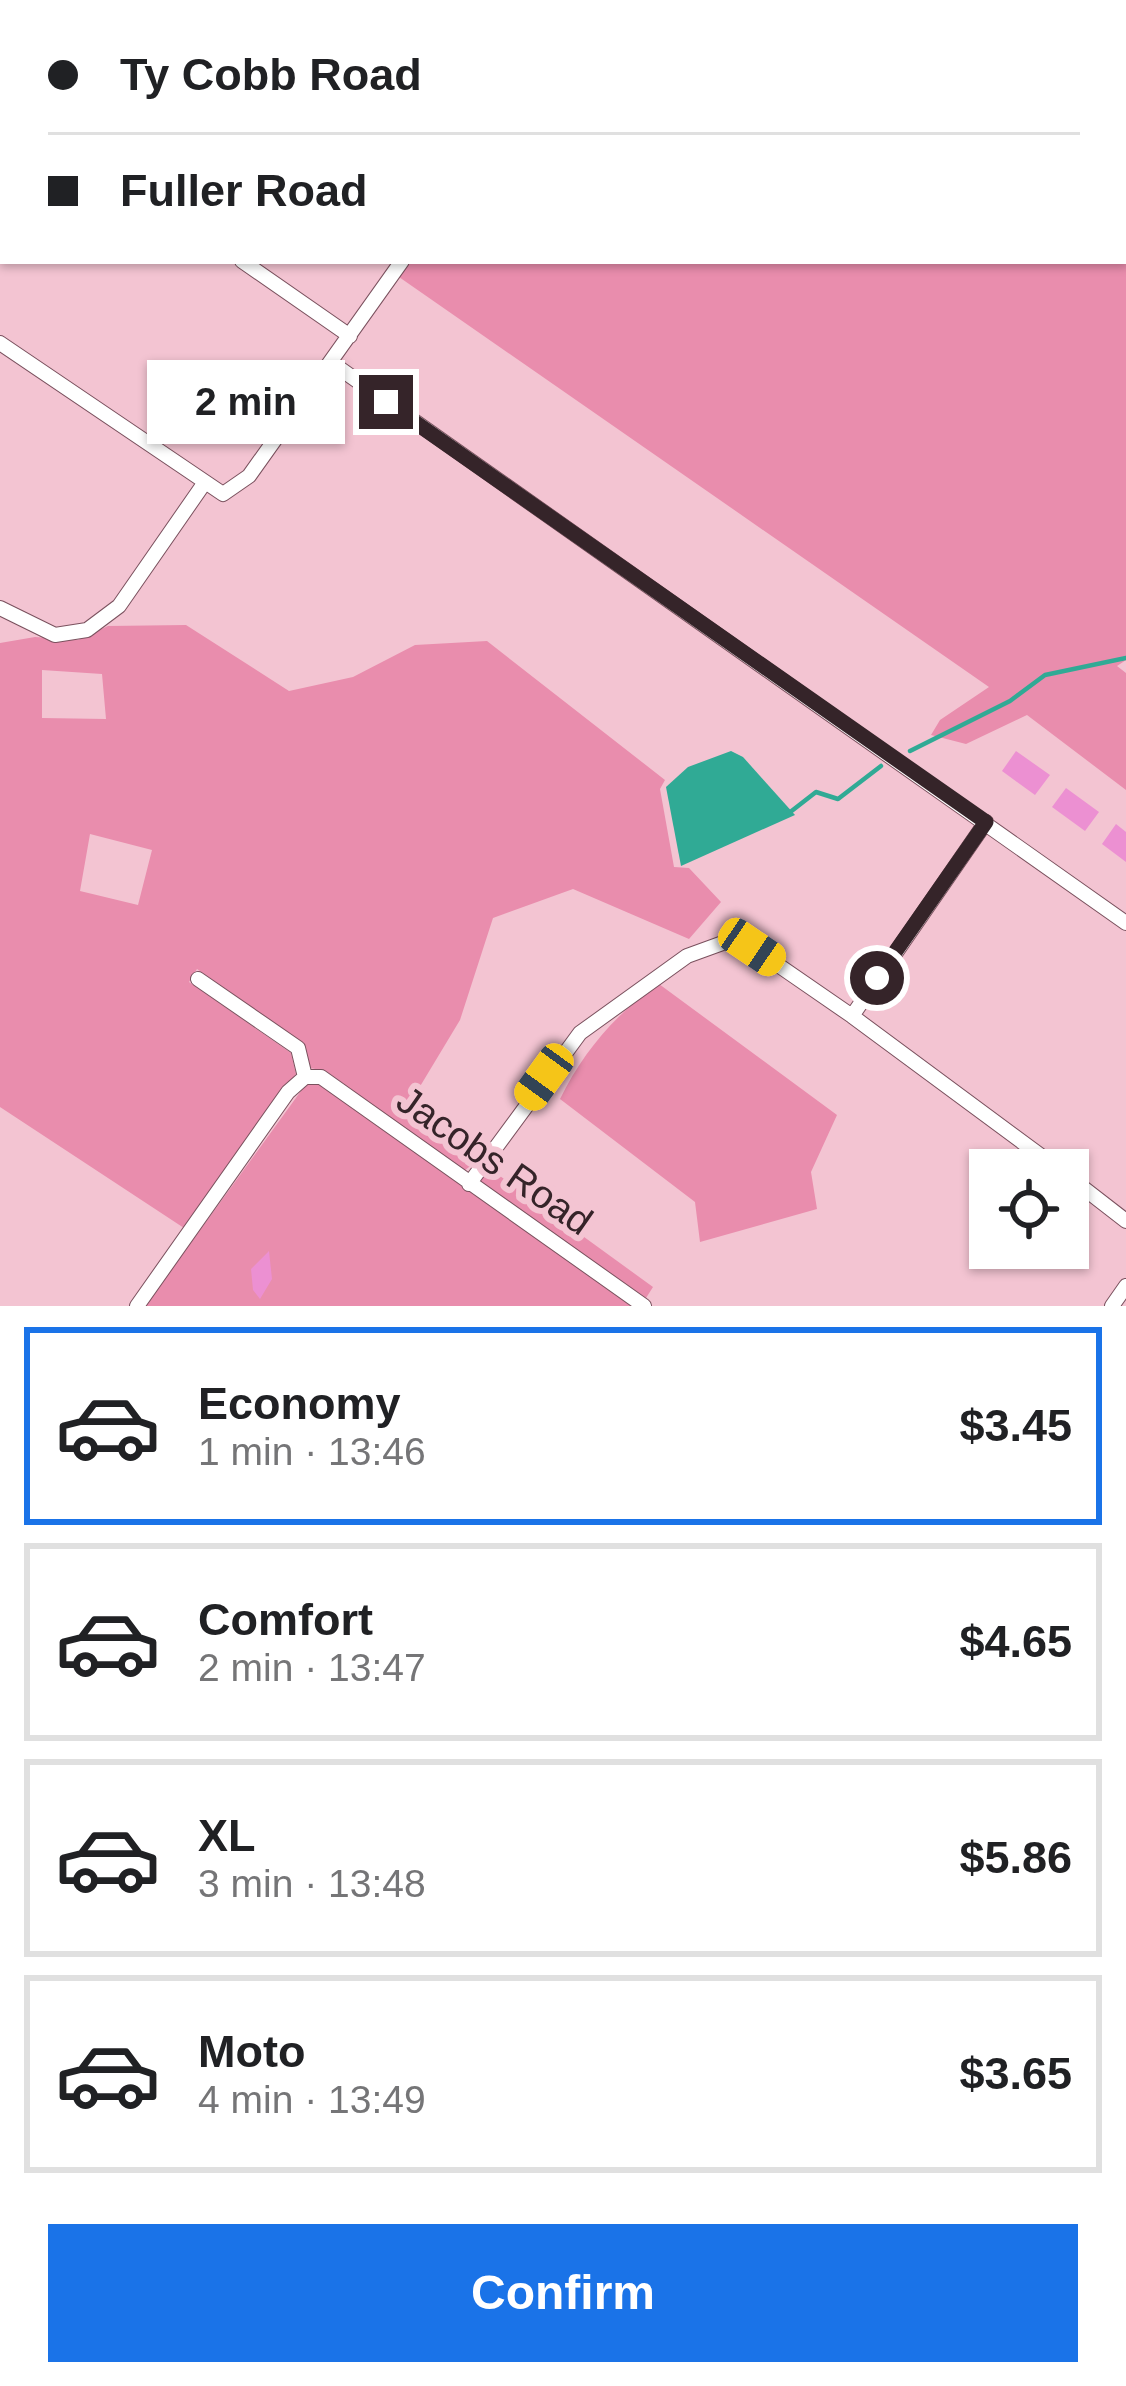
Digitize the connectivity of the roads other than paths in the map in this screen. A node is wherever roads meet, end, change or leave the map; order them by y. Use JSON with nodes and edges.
{"nodes":[{"id":1,"x":246,"y":264,"type":"edge"},
{"id":2,"x":400,"y":264,"type":"edge"},
{"id":3,"x":350,"y":335,"type":"junction"},
{"id":4,"x":0,"y":343,"type":"edge"},
{"id":5,"x":332,"y":363,"type":"junction"},
{"id":6,"x":202,"y":484,"type":"junction"},
{"id":7,"x":0,"y":608,"type":"edge"},
{"id":8,"x":986,"y":822,"type":"junction"},
{"id":9,"x":1126,"y":923,"type":"edge"},
{"id":10,"x":198,"y":979,"type":"dead end"},
{"id":11,"x":851,"y":1016,"type":"junction"},
{"id":12,"x":304,"y":1077,"type":"junction"},
{"id":13,"x":1032,"y":1149,"type":"edge"},
{"id":14,"x":470,"y":1184,"type":"junction"},
{"id":15,"x":1089,"y":1192,"type":"edge"},
{"id":16,"x":1126,"y":1221,"type":"edge"},
{"id":17,"x":1126,"y":1286,"type":"edge"},
{"id":18,"x":137,"y":1306,"type":"edge"},
{"id":19,"x":644,"y":1306,"type":"edge"},
{"id":20,"x":1112,"y":1306,"type":"edge"}],
"edges":[{"from":1,"to":3,"type":"street"},
{"from":2,"to":3,"type":"street"},
{"from":3,"to":5,"type":"street"},
{"from":4,"to":6,"type":"street"},
{"from":5,"to":6,"type":"street"},
{"from":5,"to":8,"type":"street"},
{"from":6,"to":7,"type":"street"},
{"from":8,"to":9,"type":"street"},
{"from":8,"to":11,"type":"street"},
{"from":10,"to":12,"type":"street"},
{"from":11,"to":13,"type":"street"},
{"from":11,"to":14,"type":"street"},
{"from":12,"to":14,"type":"street","name":"Jacobs Road"},
{"from":12,"to":18,"type":"street"},
{"from":14,"to":19,"type":"street","name":"Jacobs Road"},
{"from":15,"to":16,"type":"street"},
{"from":17,"to":20,"type":"street"}]}
